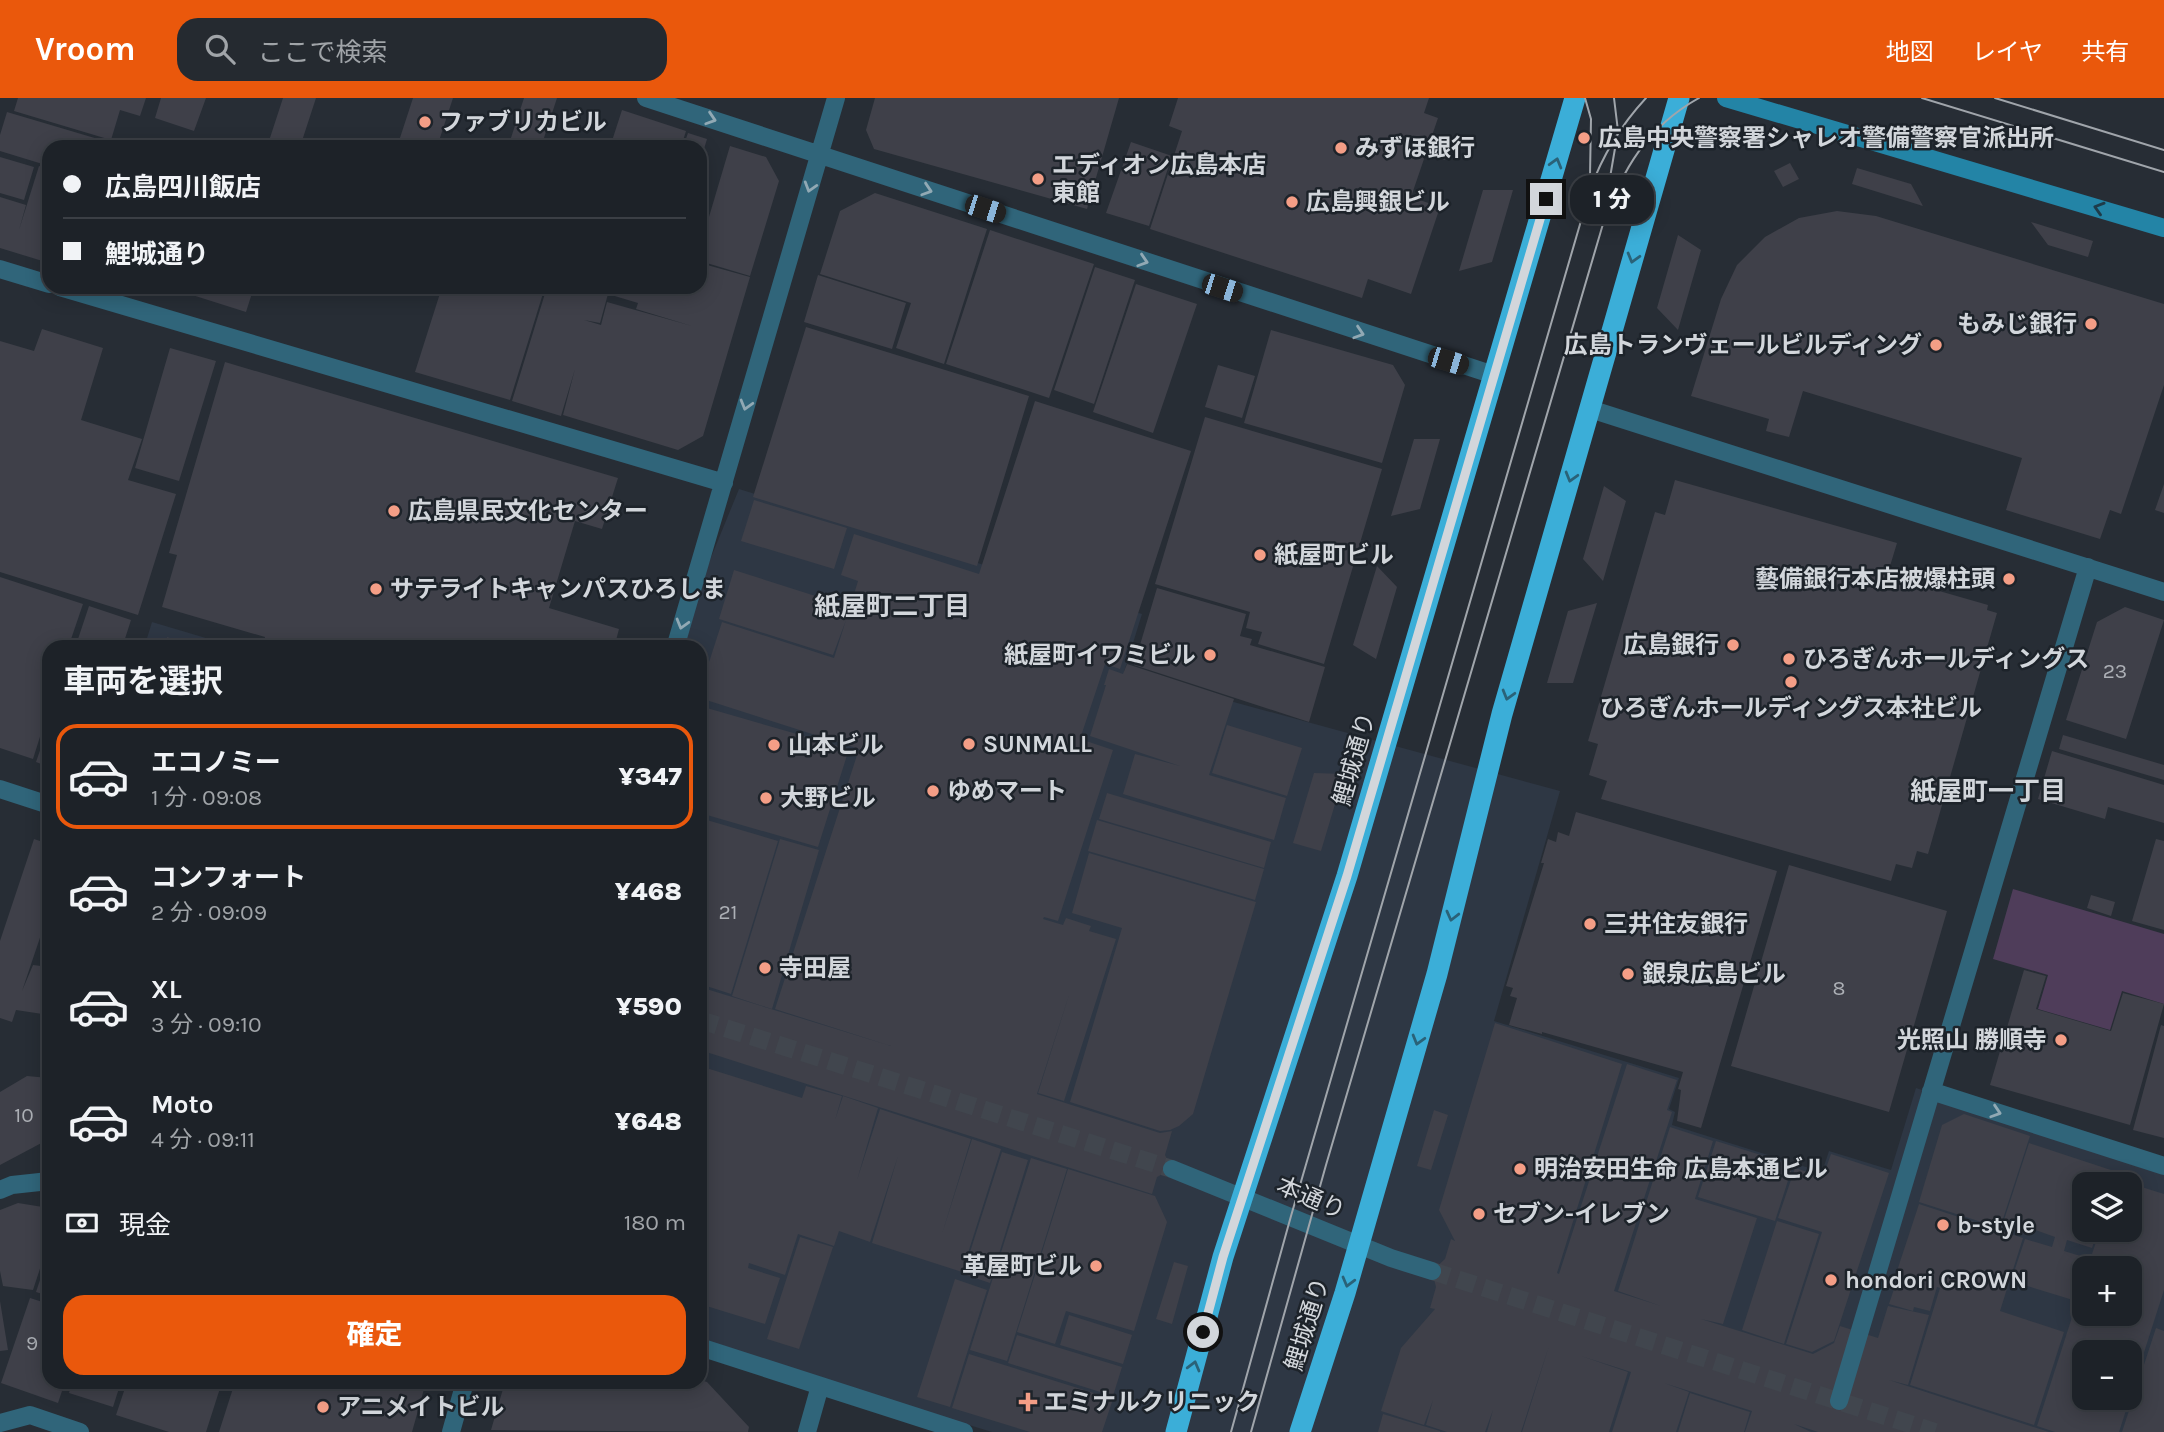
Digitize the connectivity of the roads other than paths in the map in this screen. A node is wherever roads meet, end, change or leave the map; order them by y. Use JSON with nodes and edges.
{"nodes":[{"id":1,"x":646,"y":98,"type":"edge"},
{"id":2,"x":836,"y":98,"type":"edge"},
{"id":3,"x":1575,"y":98,"type":"edge"},
{"id":4,"x":1679,"y":98,"type":"edge"},
{"id":5,"x":1726,"y":98,"type":"edge"},
{"id":6,"x":820,"y":155,"type":"junction"},
{"id":7,"x":2164,"y":228,"type":"edge"},
{"id":8,"x":0,"y":269,"type":"edge"},
{"id":9,"x":42,"y":282,"type":"edge"},
{"id":10,"x":84,"y":294,"type":"edge"},
{"id":11,"x":1494,"y":375,"type":"junction"},
{"id":12,"x":1591,"y":410,"type":"junction"},
{"id":13,"x":724,"y":483,"type":"junction"},
{"id":14,"x":2088,"y":567,"type":"junction"},
{"id":15,"x":2164,"y":592,"type":"edge"},
{"id":16,"x":677,"y":640,"type":"edge"},
{"id":17,"x":0,"y":789,"type":"edge"},
{"id":18,"x":42,"y":803,"type":"edge"},
{"id":19,"x":1931,"y":1091,"type":"junction"},
{"id":20,"x":2164,"y":1166,"type":"edge"},
{"id":21,"x":1172,"y":1169,"type":"tunnel mouth"},
{"id":22,"x":42,"y":1182,"type":"edge"},
{"id":23,"x":0,"y":1190,"type":"edge"},
{"id":24,"x":1244,"y":1197,"type":"junction"},
{"id":25,"x":1358,"y":1244,"type":"junction"},
{"id":26,"x":1432,"y":1271,"type":"tunnel mouth"},
{"id":27,"x":707,"y":1350,"type":"edge"},
{"id":28,"x":820,"y":1386,"type":"junction"},
{"id":29,"x":463,"y":1389,"type":"edge"},
{"id":30,"x":1839,"y":1401,"type":"dead end"},
{"id":31,"x":0,"y":1423,"type":"edge"},
{"id":32,"x":80,"y":1432,"type":"edge"},
{"id":33,"x":451,"y":1432,"type":"edge"},
{"id":34,"x":807,"y":1432,"type":"edge"},
{"id":35,"x":964,"y":1432,"type":"edge"},
{"id":36,"x":1176,"y":1432,"type":"edge"},
{"id":37,"x":1300,"y":1432,"type":"edge"}],
"edges":[{"from":1,"to":6,"type":"street","one_way":true},
{"from":2,"to":6,"type":"street"},
{"from":11,"to":3,"type":"highway","name":"鯉城通り","one_way":true},
{"from":4,"to":12,"type":"highway","name":"鯉城通り","one_way":true},
{"from":7,"to":5,"type":"main road","one_way":true},
{"from":6,"to":11,"type":"street","one_way":true},
{"from":6,"to":13,"type":"street","one_way":true},
{"from":8,"to":9,"type":"street"},
{"from":10,"to":13,"type":"street"},
{"from":11,"to":24,"type":"highway","name":"鯉城通り"},
{"from":12,"to":14,"type":"street"},
{"from":12,"to":25,"type":"highway","name":"鯉城通り","one_way":true},
{"from":13,"to":16,"type":"street","one_way":true},
{"from":14,"to":15,"type":"street"},
{"from":14,"to":19,"type":"street"},
{"from":17,"to":18,"type":"street"},
{"from":19,"to":20,"type":"street","one_way":true},
{"from":19,"to":30,"type":"street"},
{"from":21,"to":24,"type":"street","name":"本通り"},
{"from":22,"to":23,"type":"street"},
{"from":24,"to":25,"type":"street","name":"本通り"},
{"from":36,"to":24,"type":"highway","name":"鯉城通り","one_way":true},
{"from":25,"to":26,"type":"street","name":"本通り"},
{"from":25,"to":37,"type":"highway","name":"鯉城通り","one_way":true},
{"from":27,"to":28,"type":"street"},
{"from":28,"to":34,"type":"street"},
{"from":28,"to":35,"type":"street"},
{"from":29,"to":33,"type":"street"},
{"from":31,"to":32,"type":"street"}]}
